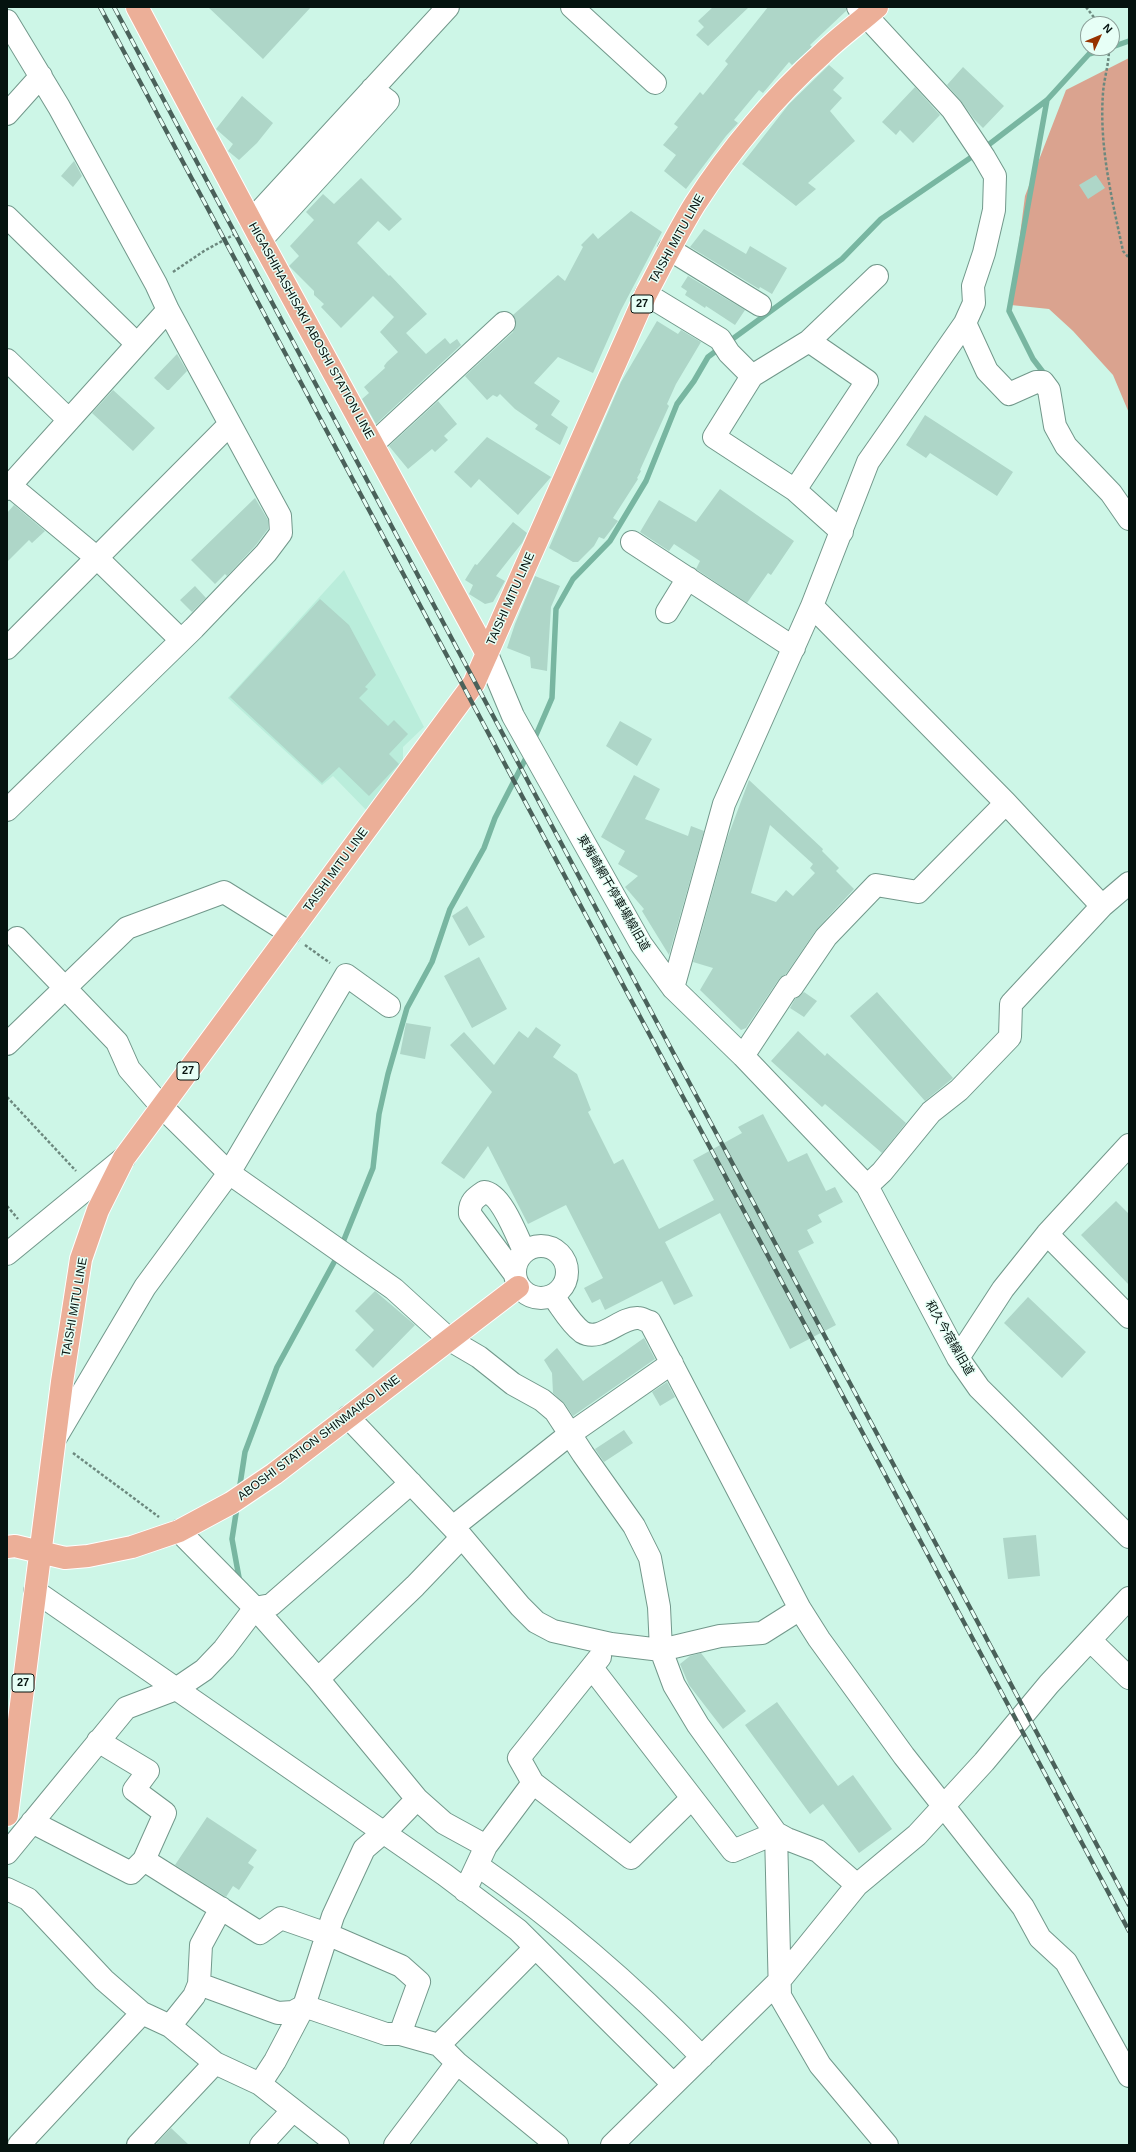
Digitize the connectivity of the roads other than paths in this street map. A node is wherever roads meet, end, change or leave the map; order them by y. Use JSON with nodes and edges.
{"nodes":[{"id":1,"x":137,"y":7,"type":"edge"},
{"id":2,"x":448,"y":7,"type":"edge"},
{"id":3,"x":572,"y":7,"type":"edge"},
{"id":4,"x":867,"y":10,"type":"edge"},
{"id":5,"x":7,"y":21,"type":"edge"},
{"id":6,"x":41,"y":76,"type":"junction"},
{"id":7,"x":655,"y":83,"type":"dead end"},
{"id":8,"x":7,"y":114,"type":"edge"},
{"id":9,"x":7,"y":217,"type":"edge"},
{"id":10,"x":256,"y":230,"type":"junction"},
{"id":11,"x":669,"y":248,"type":"junction"},
{"id":12,"x":877,"y":276,"type":"dead end"},
{"id":13,"x":646,"y":294,"type":"junction"},
{"id":14,"x":760,"y":305,"type":"dead end"},
{"id":15,"x":168,"y":310,"type":"junction"},
{"id":16,"x":504,"y":323,"type":"dead end"},
{"id":17,"x":966,"y":323,"type":"junction"},
{"id":18,"x":810,"y":341,"type":"junction"},
{"id":19,"x":137,"y":344,"type":"junction"},
{"id":20,"x":7,"y":360,"type":"edge"},
{"id":21,"x":752,"y":376,"type":"junction"},
{"id":22,"x":69,"y":420,"type":"junction"},
{"id":23,"x":230,"y":424,"type":"junction"},
{"id":24,"x":373,"y":444,"type":"junction"},
{"id":25,"x":8,"y":486,"type":"edge"},
{"id":26,"x":794,"y":490,"type":"junction"},
{"id":27,"x":1129,"y":519,"type":"edge"},
{"id":28,"x":842,"y":532,"type":"junction"},
{"id":29,"x":632,"y":542,"type":"dead end"},
{"id":30,"x":97,"y":558,"type":"junction"},
{"id":31,"x":688,"y":578,"type":"junction"},
{"id":32,"x":812,"y":606,"type":"junction"},
{"id":33,"x":667,"y":612,"type":"dead end"},
{"id":34,"x":181,"y":640,"type":"junction"},
{"id":35,"x":7,"y":648,"type":"edge"},
{"id":36,"x":794,"y":648,"type":"junction"},
{"id":37,"x":487,"y":654,"type":"junction"},
{"id":38,"x":1006,"y":803,"type":"junction"},
{"id":39,"x":7,"y":810,"type":"edge"},
{"id":40,"x":1129,"y":883,"type":"edge"},
{"id":41,"x":1102,"y":906,"type":"junction"},
{"id":42,"x":290,"y":933,"type":"junction"},
{"id":43,"x":17,"y":938,"type":"dead end"},
{"id":44,"x":66,"y":988,"type":"junction"},
{"id":45,"x":674,"y":988,"type":"junction"},
{"id":46,"x":390,"y":1006,"type":"dead end"},
{"id":47,"x":7,"y":1044,"type":"edge"},
{"id":48,"x":743,"y":1056,"type":"junction"},
{"id":49,"x":162,"y":1107,"type":"junction"},
{"id":50,"x":1126,"y":1154,"type":"edge"},
{"id":51,"x":124,"y":1158,"type":"junction"},
{"id":52,"x":229,"y":1173,"type":"junction"},
{"id":53,"x":867,"y":1186,"type":"junction"},
{"id":54,"x":1047,"y":1234,"type":"junction"},
{"id":55,"x":524,"y":1251,"type":"junction"},
{"id":56,"x":7,"y":1254,"type":"edge"},
{"id":57,"x":516,"y":1280,"type":"junction"},
{"id":58,"x":553,"y":1296,"type":"junction"},
{"id":59,"x":1129,"y":1317,"type":"edge"},
{"id":60,"x":450,"y":1340,"type":"junction"},
{"id":61,"x":958,"y":1358,"type":"junction"},
{"id":62,"x":672,"y":1363,"type":"junction"},
{"id":63,"x":348,"y":1417,"type":"junction"},
{"id":64,"x":570,"y":1434,"type":"junction"},
{"id":65,"x":55,"y":1439,"type":"junction"},
{"id":66,"x":411,"y":1483,"type":"junction"},
{"id":67,"x":179,"y":1531,"type":"junction"},
{"id":68,"x":457,"y":1532,"type":"junction"},
{"id":69,"x":1129,"y":1537,"type":"edge"},
{"id":70,"x":7,"y":1546,"type":"edge"},
{"id":71,"x":40,"y":1551,"type":"junction"},
{"id":72,"x":35,"y":1591,"type":"junction"},
{"id":73,"x":1129,"y":1598,"type":"edge"},
{"id":74,"x":247,"y":1600,"type":"junction"},
{"id":75,"x":800,"y":1609,"type":"junction"},
{"id":76,"x":1090,"y":1640,"type":"junction"},
{"id":77,"x":611,"y":1644,"type":"junction"},
{"id":78,"x":661,"y":1650,"type":"junction"},
{"id":79,"x":592,"y":1668,"type":"junction"},
{"id":80,"x":1129,"y":1678,"type":"edge"},
{"id":81,"x":318,"y":1679,"type":"junction"},
{"id":82,"x":167,"y":1684,"type":"junction"},
{"id":83,"x":98,"y":1741,"type":"junction"},
{"id":84,"x":533,"y":1784,"type":"junction"},
{"id":85,"x":692,"y":1798,"type":"junction"},
{"id":86,"x":417,"y":1799,"type":"junction"},
{"id":87,"x":945,"y":1806,"type":"junction"},
{"id":88,"x":7,"y":1815,"type":"edge"},
{"id":89,"x":32,"y":1822,"type":"junction"},
{"id":90,"x":382,"y":1832,"type":"junction"},
{"id":91,"x":776,"y":1833,"type":"junction"},
{"id":92,"x":7,"y":1853,"type":"edge"},
{"id":93,"x":482,"y":1855,"type":"junction"},
{"id":94,"x":144,"y":1860,"type":"junction"},
{"id":95,"x":858,"y":1885,"type":"junction"},
{"id":96,"x":7,"y":1889,"type":"edge"},
{"id":97,"x":465,"y":1891,"type":"junction"},
{"id":98,"x":221,"y":1908,"type":"junction"},
{"id":99,"x":327,"y":1934,"type":"junction"},
{"id":100,"x":535,"y":1948,"type":"junction"},
{"id":101,"x":780,"y":1980,"type":"junction"},
{"id":102,"x":199,"y":1984,"type":"junction"},
{"id":103,"x":304,"y":2006,"type":"junction"},
{"id":104,"x":142,"y":2013,"type":"junction"},
{"id":105,"x":170,"y":2026,"type":"junction"},
{"id":106,"x":400,"y":2034,"type":"junction"},
{"id":107,"x":439,"y":2045,"type":"junction"},
{"id":108,"x":702,"y":2057,"type":"junction"},
{"id":109,"x":215,"y":2063,"type":"junction"},
{"id":110,"x":457,"y":2063,"type":"junction"},
{"id":111,"x":1129,"y":2076,"type":"edge"},
{"id":112,"x":260,"y":2084,"type":"junction"},
{"id":113,"x":673,"y":2084,"type":"junction"},
{"id":114,"x":293,"y":2110,"type":"junction"},
{"id":115,"x":19,"y":2145,"type":"edge"},
{"id":116,"x":138,"y":2145,"type":"edge"},
{"id":117,"x":261,"y":2145,"type":"edge"},
{"id":118,"x":338,"y":2145,"type":"edge"},
{"id":119,"x":395,"y":2145,"type":"edge"},
{"id":120,"x":557,"y":2145,"type":"edge"},
{"id":121,"x":612,"y":2145,"type":"edge"},
{"id":122,"x":887,"y":2145,"type":"edge"}],
"edges":[{"from":1,"to":10,"type":"main road","name":"HIGASHIHASHISAKI ABOSHI STATION LINE"},
{"from":2,"to":10,"type":"street"},
{"from":3,"to":7,"type":"street"},
{"from":4,"to":11,"type":"main road","name":"TAISHI MITU LINE","number":"27"},
{"from":4,"to":17,"type":"street"},
{"from":5,"to":6,"type":"street"},
{"from":6,"to":8,"type":"street"},
{"from":6,"to":15,"type":"street"},
{"from":9,"to":19,"type":"street"},
{"from":10,"to":24,"type":"main road","name":"HIGASHIHASHISAKI ABOSHI STATION LINE"},
{"from":11,"to":13,"type":"main road","name":"TAISHI MITU LINE","number":"27"},
{"from":11,"to":14,"type":"street"},
{"from":12,"to":18,"type":"street"},
{"from":13,"to":21,"type":"street"},
{"from":13,"to":37,"type":"main road","name":"TAISHI MITU LINE","number":"27"},
{"from":15,"to":19,"type":"street"},
{"from":15,"to":23,"type":"street"},
{"from":16,"to":24,"type":"street"},
{"from":17,"to":27,"type":"street"},
{"from":17,"to":28,"type":"street"},
{"from":18,"to":21,"type":"street"},
{"from":18,"to":26,"type":"street"},
{"from":19,"to":22,"type":"street"},
{"from":20,"to":22,"type":"street"},
{"from":21,"to":26,"type":"street"},
{"from":22,"to":25,"type":"street"},
{"from":23,"to":30,"type":"street"},
{"from":23,"to":34,"type":"street"},
{"from":24,"to":37,"type":"main road","name":"HIGASHIHASHISAKI ABOSHI STATION LINE"},
{"from":25,"to":30,"type":"street"},
{"from":26,"to":28,"type":"street"},
{"from":28,"to":32,"type":"street"},
{"from":29,"to":31,"type":"street"},
{"from":30,"to":34,"type":"street"},
{"from":30,"to":35,"type":"street"},
{"from":31,"to":33,"type":"street"},
{"from":31,"to":36,"type":"street"},
{"from":32,"to":36,"type":"street"},
{"from":32,"to":38,"type":"street"},
{"from":34,"to":39,"type":"street"},
{"from":36,"to":45,"type":"street"},
{"from":37,"to":42,"type":"main road","name":"TAISHI MITU LINE","number":"27"},
{"from":37,"to":45,"type":"street","name":"東觜崎網干停車場線旧道"},
{"from":38,"to":41,"type":"street"},
{"from":38,"to":48,"type":"street"},
{"from":40,"to":41,"type":"street"},
{"from":41,"to":53,"type":"street"},
{"from":42,"to":44,"type":"street"},
{"from":42,"to":49,"type":"main road","name":"TAISHI MITU LINE","number":"27"},
{"from":43,"to":44,"type":"street"},
{"from":44,"to":47,"type":"street"},
{"from":44,"to":49,"type":"street"},
{"from":45,"to":48,"type":"street","name":"東觜崎網干停車場線旧道"},
{"from":46,"to":52,"type":"street"},
{"from":48,"to":53,"type":"street","name":"東觜崎網干停車場線旧道"},
{"from":49,"to":51,"type":"main road","name":"TAISHI MITU LINE","number":"27"},
{"from":49,"to":52,"type":"street"},
{"from":50,"to":54,"type":"street"},
{"from":51,"to":56,"type":"street"},
{"from":51,"to":65,"type":"main road","name":"TAISHI MITU LINE","number":"27"},
{"from":52,"to":60,"type":"street"},
{"from":52,"to":65,"type":"street"},
{"from":53,"to":61,"type":"street","name":"和久今宿線旧道"},
{"from":54,"to":59,"type":"street"},
{"from":54,"to":61,"type":"street"},
{"from":55,"to":57,"type":"street"},
{"from":55,"to":57,"type":"street"},
{"from":55,"to":58,"type":"street"},
{"from":57,"to":58,"type":"street"},
{"from":57,"to":60,"type":"main road","name":"ABOSHI STATION SHINMAIKO LINE"},
{"from":58,"to":62,"type":"street"},
{"from":60,"to":63,"type":"main road","name":"ABOSHI STATION SHINMAIKO LINE"},
{"from":60,"to":64,"type":"street"},
{"from":61,"to":69,"type":"street","name":"和久今宿線旧道"},
{"from":62,"to":64,"type":"street"},
{"from":62,"to":75,"type":"street"},
{"from":63,"to":66,"type":"street"},
{"from":63,"to":67,"type":"main road","name":"ABOSHI STATION SHINMAIKO LINE"},
{"from":64,"to":68,"type":"street"},
{"from":64,"to":78,"type":"street"},
{"from":65,"to":71,"type":"main road","name":"TAISHI MITU LINE","number":"27"},
{"from":66,"to":68,"type":"street"},
{"from":66,"to":74,"type":"street"},
{"from":67,"to":71,"type":"main road","name":"ABOSHI STATION SHINMAIKO LINE"},
{"from":67,"to":74,"type":"street"},
{"from":68,"to":77,"type":"street"},
{"from":68,"to":81,"type":"street"},
{"from":70,"to":71,"type":"main road","name":"ABOSHI STATION SHINMAIKO LINE"},
{"from":71,"to":72,"type":"main road","name":"TAISHI MITU LINE","number":"27"},
{"from":72,"to":82,"type":"street"},
{"from":72,"to":88,"type":"main road","name":"TAISHI MITU LINE","number":"27"},
{"from":73,"to":76,"type":"street"},
{"from":74,"to":81,"type":"street"},
{"from":74,"to":82,"type":"street"},
{"from":75,"to":78,"type":"street"},
{"from":75,"to":87,"type":"street"},
{"from":76,"to":80,"type":"street"},
{"from":76,"to":87,"type":"street"},
{"from":77,"to":78,"type":"street"},
{"from":77,"to":79,"type":"street"},
{"from":78,"to":91,"type":"street"},
{"from":79,"to":84,"type":"street"},
{"from":79,"to":85,"type":"street"},
{"from":81,"to":86,"type":"street"},
{"from":82,"to":83,"type":"street"},
{"from":82,"to":90,"type":"street"},
{"from":83,"to":89,"type":"street"},
{"from":83,"to":94,"type":"street"},
{"from":84,"to":85,"type":"street"},
{"from":84,"to":93,"type":"street"},
{"from":85,"to":91,"type":"street"},
{"from":86,"to":90,"type":"street"},
{"from":86,"to":93,"type":"street"},
{"from":87,"to":95,"type":"street"},
{"from":87,"to":111,"type":"street"},
{"from":89,"to":92,"type":"street"},
{"from":89,"to":94,"type":"street"},
{"from":90,"to":97,"type":"street"},
{"from":90,"to":99,"type":"street"},
{"from":91,"to":95,"type":"street"},
{"from":91,"to":101,"type":"street"},
{"from":93,"to":97,"type":"street"},
{"from":93,"to":108,"type":"street"},
{"from":94,"to":98,"type":"street"},
{"from":95,"to":101,"type":"street"},
{"from":96,"to":104,"type":"street"},
{"from":97,"to":100,"type":"street"},
{"from":98,"to":99,"type":"street"},
{"from":98,"to":102,"type":"street"},
{"from":99,"to":103,"type":"street"},
{"from":99,"to":106,"type":"street"},
{"from":100,"to":107,"type":"street"},
{"from":100,"to":113,"type":"street"},
{"from":101,"to":108,"type":"street"},
{"from":101,"to":122,"type":"street"},
{"from":102,"to":103,"type":"street"},
{"from":102,"to":105,"type":"street"},
{"from":103,"to":106,"type":"street"},
{"from":103,"to":112,"type":"street"},
{"from":104,"to":105,"type":"street"},
{"from":104,"to":115,"type":"street"},
{"from":105,"to":109,"type":"street"},
{"from":106,"to":107,"type":"street"},
{"from":107,"to":110,"type":"street"},
{"from":108,"to":113,"type":"street"},
{"from":109,"to":112,"type":"street"},
{"from":109,"to":116,"type":"street"},
{"from":110,"to":119,"type":"street"},
{"from":110,"to":120,"type":"street"},
{"from":112,"to":114,"type":"street"},
{"from":113,"to":121,"type":"street"},
{"from":114,"to":117,"type":"street"},
{"from":114,"to":118,"type":"street"}]}
